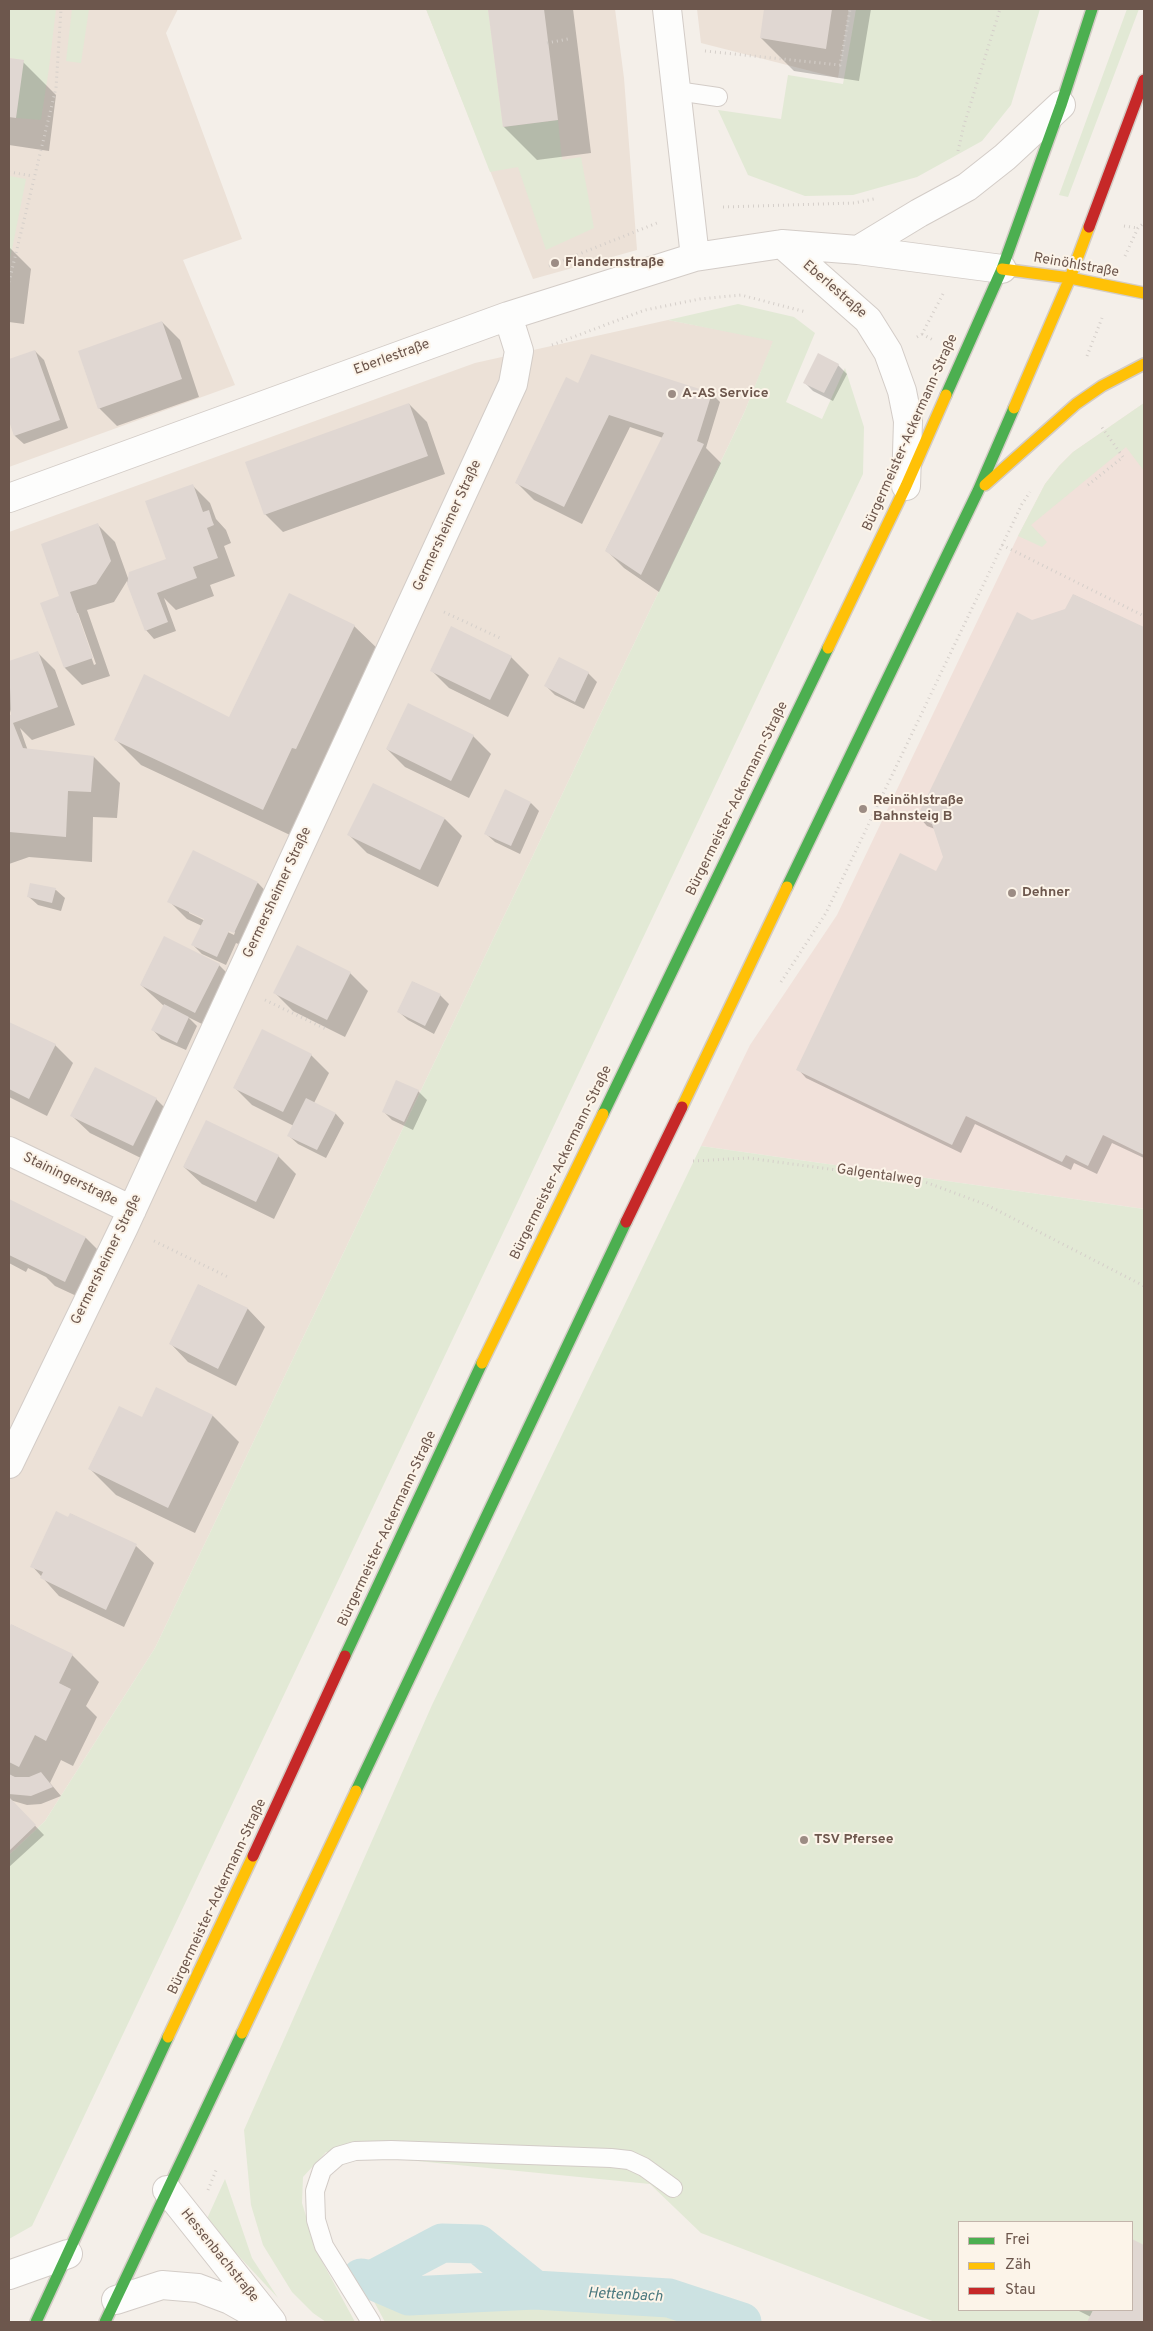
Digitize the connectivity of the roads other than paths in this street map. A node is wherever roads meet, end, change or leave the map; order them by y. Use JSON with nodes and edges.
{"nodes":[{"id":1,"x":668,"y":9,"type":"edge"},
{"id":2,"x":1092,"y":9,"type":"edge"},
{"id":3,"x":1144,"y":80,"type":"edge"},
{"id":4,"x":677,"y":91,"type":"junction"},
{"id":5,"x":718,"y":97,"type":"dead end"},
{"id":6,"x":1138,"y":98,"type":"junction"},
{"id":7,"x":1061,"y":105,"type":"junction"},
{"id":8,"x":1144,"y":119,"type":"edge"},
{"id":9,"x":782,"y":244,"type":"junction"},
{"id":10,"x":858,"y":250,"type":"junction"},
{"id":11,"x":695,"y":257,"type":"junction"},
{"id":12,"x":1002,"y":269,"type":"junction"},
{"id":13,"x":1070,"y":278,"type":"junction"},
{"id":14,"x":1144,"y":293,"type":"edge"},
{"id":15,"x":508,"y":316,"type":"junction"},
{"id":16,"x":1144,"y":364,"type":"edge"},
{"id":17,"x":906,"y":486,"type":"junction"},
{"id":18,"x":978,"y":491,"type":"junction"},
{"id":19,"x":9,"y":498,"type":"edge"},
{"id":20,"x":9,"y":1151,"type":"edge"},
{"id":21,"x":128,"y":1218,"type":"junction"},
{"id":22,"x":9,"y":1464,"type":"edge"},
{"id":23,"x":673,"y":2188,"type":"dead end"},
{"id":24,"x":167,"y":2190,"type":"junction"},
{"id":25,"x":68,"y":2254,"type":"junction"},
{"id":26,"x":9,"y":2275,"type":"edge"},
{"id":27,"x":111,"y":2311,"type":"edge"},
{"id":28,"x":36,"y":2322,"type":"edge"},
{"id":29,"x":271,"y":2322,"type":"edge"},
{"id":30,"x":372,"y":2322,"type":"edge"}],
"edges":[{"from":1,"to":4,"type":"street"},
{"from":2,"to":7,"type":"main road","name":"Bürgermeister-Ackermann-Straße"},
{"from":3,"to":6,"type":"main road"},
{"from":4,"to":5,"type":"lane"},
{"from":4,"to":11,"type":"street"},
{"from":6,"to":8,"type":"main road"},
{"from":6,"to":13,"type":"main road"},
{"from":7,"to":10,"type":"street"},
{"from":7,"to":12,"type":"main road","name":"Bürgermeister-Ackermann-Straße"},
{"from":9,"to":10,"type":"street","name":"Eberlestraße"},
{"from":9,"to":11,"type":"street","name":"Eberlestraße"},
{"from":9,"to":17,"type":"street","name":"Eberlestraße"},
{"from":10,"to":12,"type":"street","name":"Eberlestraße"},
{"from":11,"to":15,"type":"street","name":"Eberlestraße"},
{"from":12,"to":13,"type":"main road","name":"Reinöhlstraße"},
{"from":12,"to":17,"type":"main road","name":"Bürgermeister-Ackermann-Straße"},
{"from":13,"to":14,"type":"main road","name":"Reinöhlstraße"},
{"from":13,"to":18,"type":"main road"},
{"from":15,"to":19,"type":"street","name":"Eberlestraße"},
{"from":15,"to":21,"type":"street","name":"Germersheimer Straße"},
{"from":16,"to":18,"type":"main road"},
{"from":17,"to":25,"type":"main road","name":"Bürgermeister-Ackermann-Straße"},
{"from":18,"to":24,"type":"main road"},
{"from":20,"to":21,"type":"street","name":"Stainingerstraße"},
{"from":21,"to":22,"type":"street","name":"Germersheimer Straße"},
{"from":23,"to":30,"type":"lane"},
{"from":24,"to":27,"type":"main road"},
{"from":24,"to":29,"type":"street","name":"Hessenbachstraße"},
{"from":25,"to":26,"type":"street"},
{"from":25,"to":28,"type":"main road","name":"Bürgermeister-Ackermann-Straße"},
{"from":27,"to":29,"type":"street","name":"Hessenbachstraße"}]}
